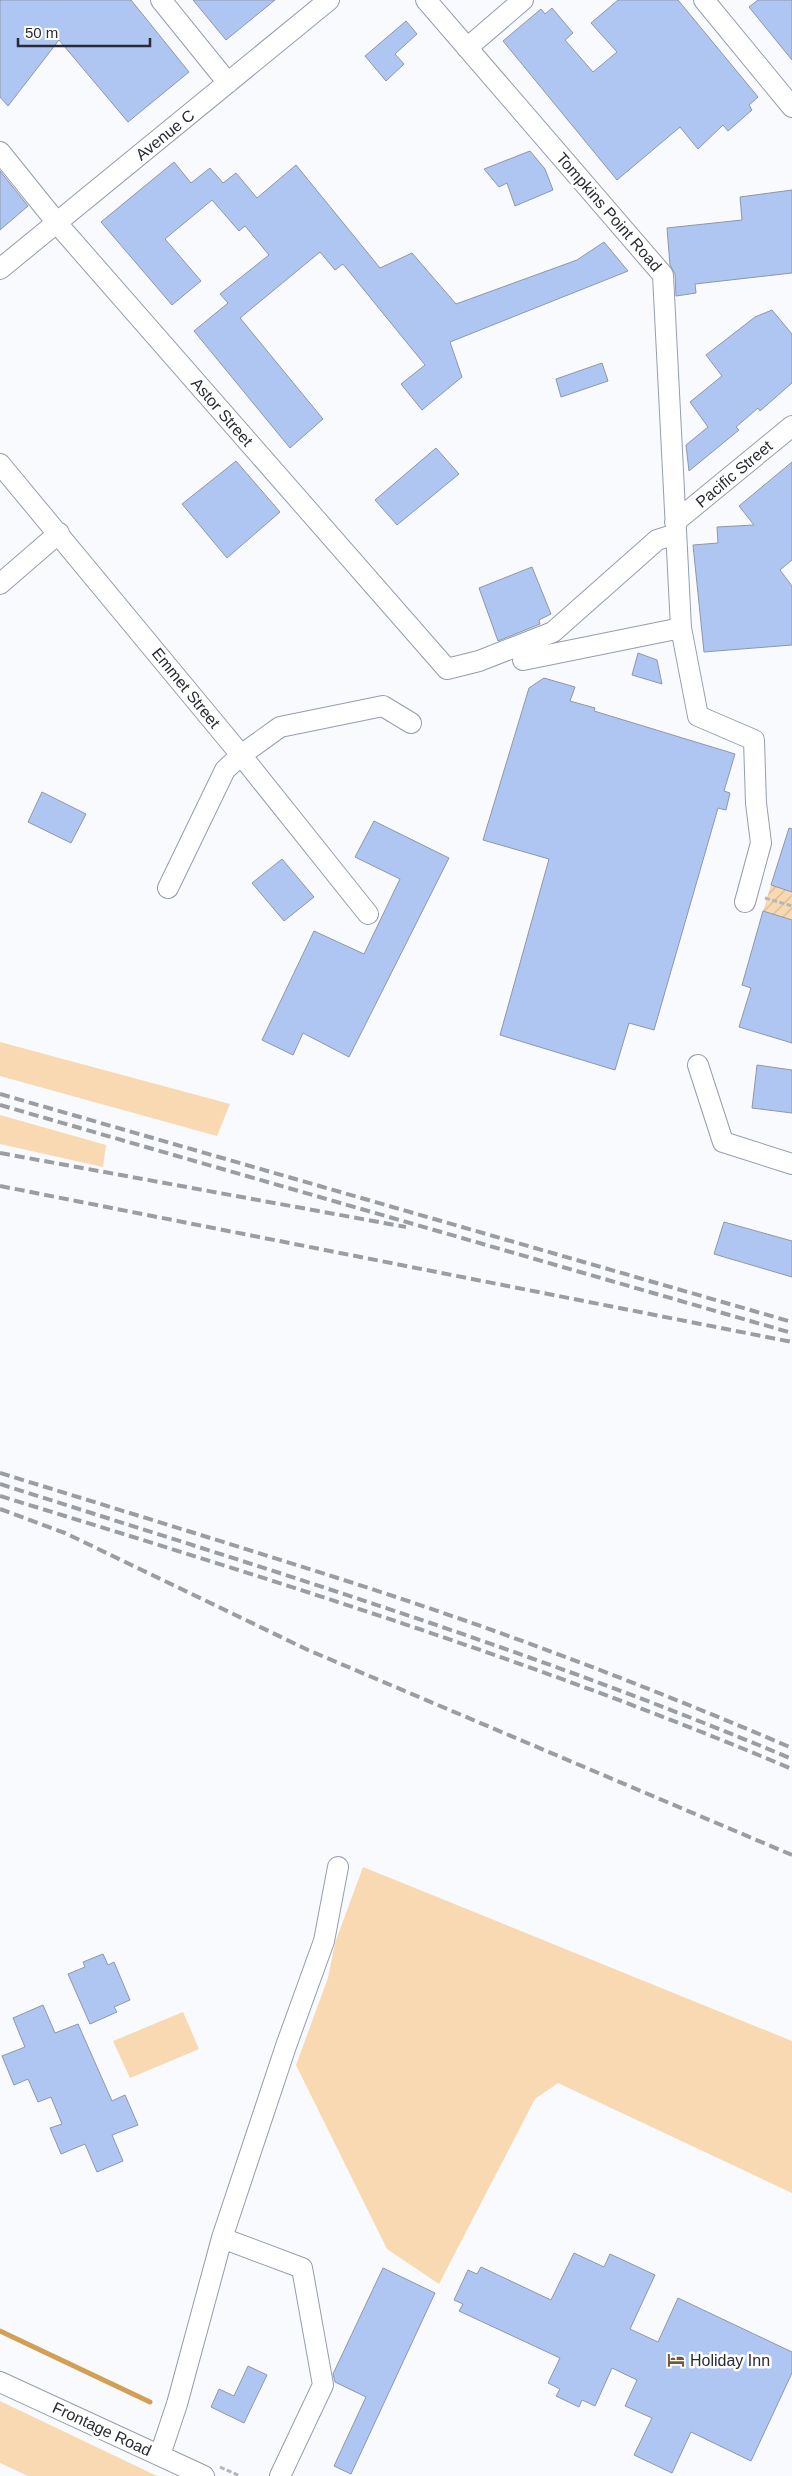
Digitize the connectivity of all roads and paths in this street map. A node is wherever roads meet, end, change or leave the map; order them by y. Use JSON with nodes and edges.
{"nodes":[{"id":1,"x":160,"y":0,"type":"edge"},
{"id":2,"x":329,"y":0,"type":"edge"},
{"id":3,"x":426,"y":0,"type":"edge"},
{"id":4,"x":522,"y":0,"type":"edge"},
{"id":5,"x":704,"y":0,"type":"edge"},
{"id":6,"x":467,"y":48,"type":"junction"},
{"id":7,"x":228,"y":83,"type":"junction"},
{"id":8,"x":792,"y":107,"type":"edge"},
{"id":9,"x":0,"y":152,"type":"edge"},
{"id":10,"x":57,"y":223,"type":"junction"},
{"id":11,"x":0,"y":269,"type":"edge"},
{"id":12,"x":792,"y":426,"type":"edge"},
{"id":13,"x":0,"y":464,"type":"edge"},
{"id":14,"x":676,"y":528,"type":"junction"},
{"id":15,"x":59,"y":533,"type":"junction"},
{"id":16,"x":0,"y":584,"type":"edge"},
{"id":17,"x":681,"y":628,"type":"junction"},
{"id":18,"x":523,"y":660,"type":"dead end"},
{"id":19,"x":447,"y":669,"type":"joint"},
{"id":20,"x":411,"y":724,"type":"dead end"},
{"id":21,"x":241,"y":755,"type":"junction"},
{"id":22,"x":168,"y":888,"type":"dead end"},
{"id":23,"x":747,"y":898,"type":"joint"},
{"id":24,"x":792,"y":906,"type":"edge"},
{"id":25,"x":368,"y":914,"type":"dead end"},
{"id":26,"x":698,"y":1066,"type":"dead end"},
{"id":27,"x":792,"y":1164,"type":"edge"},
{"id":28,"x":338,"y":1867,"type":"dead end"},
{"id":29,"x":222,"y":2238,"type":"junction"},
{"id":30,"x":0,"y":2382,"type":"edge"},
{"id":31,"x":160,"y":2455,"type":"junction"},
{"id":32,"x":204,"y":2476,"type":"edge"},
{"id":33,"x":280,"y":2476,"type":"edge"}],
"edges":[{"from":1,"to":7,"type":"street"},
{"from":2,"to":7,"type":"street","name":"Avenue C"},
{"from":3,"to":6,"type":"street","name":"Tompkins Point Road"},
{"from":4,"to":6,"type":"street"},
{"from":5,"to":8,"type":"street"},
{"from":6,"to":14,"type":"street","name":"Tompkins Point Road"},
{"from":7,"to":10,"type":"street","name":"Avenue C"},
{"from":9,"to":10,"type":"street","name":"Astor Street"},
{"from":10,"to":11,"type":"street","name":"Avenue C"},
{"from":10,"to":19,"type":"street","name":"Astor Street"},
{"from":12,"to":14,"type":"street","name":"Pacific Street"},
{"from":13,"to":15,"type":"street","name":"Emmet Street"},
{"from":14,"to":17,"type":"street","name":"Tompkins Point Road"},
{"from":14,"to":19,"type":"street","name":"Pacific Street"},
{"from":15,"to":16,"type":"street"},
{"from":15,"to":21,"type":"street","name":"Emmet Street"},
{"from":17,"to":18,"type":"street"},
{"from":17,"to":23,"type":"street","name":"Tompkins Point Road"},
{"from":20,"to":21,"type":"street"},
{"from":21,"to":22,"type":"street"},
{"from":21,"to":25,"type":"street","name":"Emmet Street"},
{"from":23,"to":24,"type":"path"},
{"from":26,"to":27,"type":"street"},
{"from":28,"to":29,"type":"street"},
{"from":29,"to":31,"type":"street"},
{"from":29,"to":33,"type":"street"},
{"from":30,"to":31,"type":"street","name":"Frontage Road"},
{"from":31,"to":32,"type":"street","name":"Frontage Road"}]}
